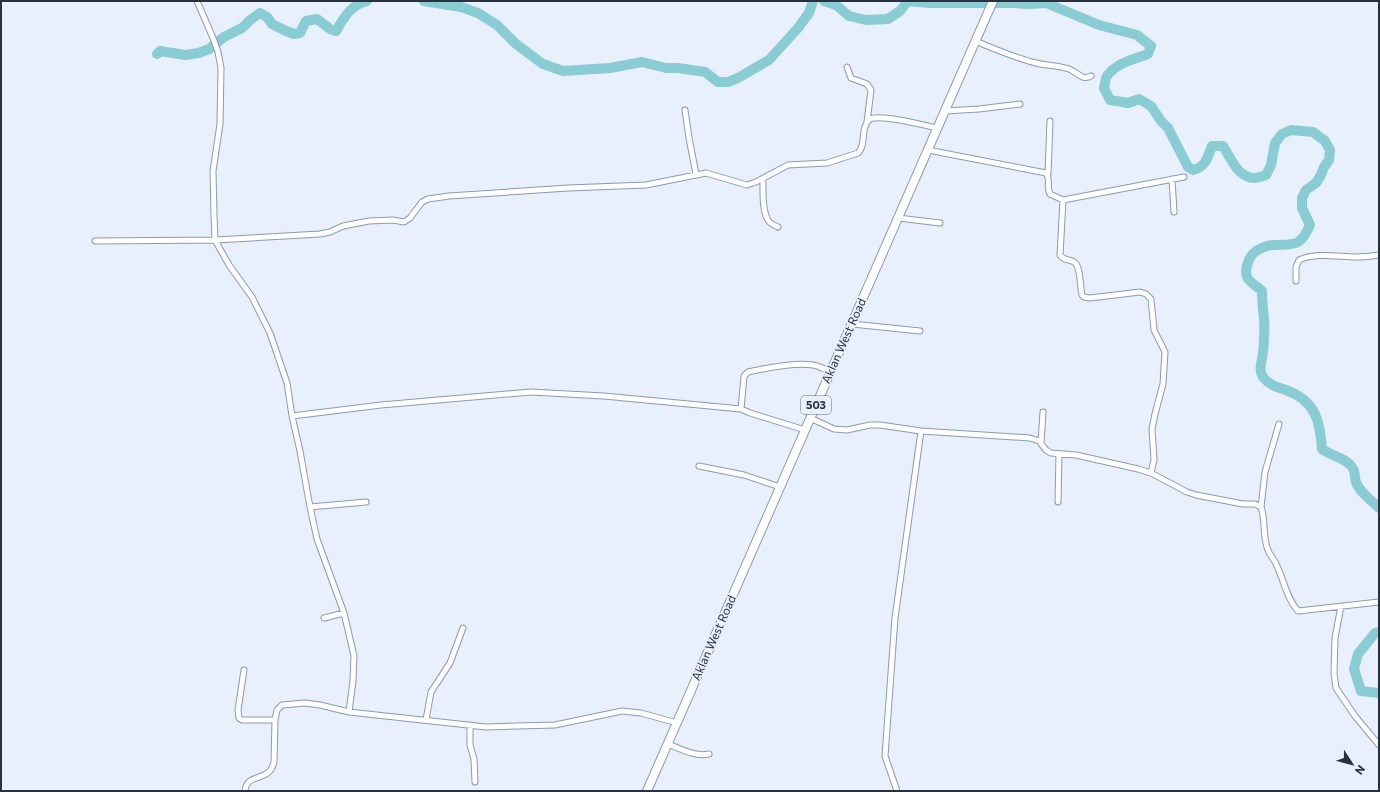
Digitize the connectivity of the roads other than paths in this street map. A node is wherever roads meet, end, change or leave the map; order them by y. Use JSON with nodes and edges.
{"nodes":[{"id":1,"x":197,"y":1,"type":"edge"},
{"id":2,"x":992,"y":1,"type":"edge"},
{"id":3,"x":975,"y":41,"type":"junction"},
{"id":4,"x":847,"y":67,"type":"dead end"},
{"id":5,"x":1091,"y":76,"type":"dead end"},
{"id":6,"x":1020,"y":104,"type":"dead end"},
{"id":7,"x":685,"y":110,"type":"dead end"},
{"id":8,"x":945,"y":110,"type":"junction"},
{"id":9,"x":1050,"y":120,"type":"dead end"},
{"id":10,"x":867,"y":122,"type":"junction"},
{"id":11,"x":937,"y":128,"type":"junction"},
{"id":12,"x":928,"y":150,"type":"junction"},
{"id":13,"x":696,"y":174,"type":"junction"},
{"id":14,"x":1048,"y":174,"type":"junction"},
{"id":15,"x":1184,"y":177,"type":"dead end"},
{"id":16,"x":763,"y":179,"type":"junction"},
{"id":17,"x":1172,"y":179,"type":"junction"},
{"id":18,"x":1063,"y":200,"type":"junction"},
{"id":19,"x":1174,"y":212,"type":"dead end"},
{"id":20,"x":898,"y":218,"type":"junction"},
{"id":21,"x":940,"y":223,"type":"dead end"},
{"id":22,"x":778,"y":227,"type":"dead end"},
{"id":23,"x":216,"y":240,"type":"junction"},
{"id":24,"x":95,"y":241,"type":"dead end"},
{"id":25,"x":1379,"y":255,"type":"edge"},
{"id":26,"x":1296,"y":281,"type":"dead end"},
{"id":27,"x":852,"y":324,"type":"junction"},
{"id":28,"x":920,"y":331,"type":"dead end"},
{"id":29,"x":831,"y":372,"type":"junction"},
{"id":30,"x":741,"y":409,"type":"junction"},
{"id":31,"x":1043,"y":412,"type":"dead end"},
{"id":32,"x":292,"y":416,"type":"junction"},
{"id":33,"x":810,"y":418,"type":"junction"},
{"id":34,"x":1279,"y":424,"type":"dead end"},
{"id":35,"x":805,"y":430,"type":"junction"},
{"id":36,"x":921,"y":431,"type":"junction"},
{"id":37,"x":1041,"y":443,"type":"junction"},
{"id":38,"x":1060,"y":454,"type":"junction"},
{"id":39,"x":700,"y":466,"type":"dead end"},
{"id":40,"x":1151,"y":473,"type":"junction"},
{"id":41,"x":780,"y":487,"type":"junction"},
{"id":42,"x":366,"y":502,"type":"dead end"},
{"id":43,"x":1058,"y":502,"type":"dead end"},
{"id":44,"x":1262,"y":507,"type":"junction"},
{"id":45,"x":310,"y":508,"type":"junction"},
{"id":46,"x":1379,"y":602,"type":"edge"},
{"id":47,"x":1341,"y":606,"type":"junction"},
{"id":48,"x":344,"y":613,"type":"junction"},
{"id":49,"x":324,"y":618,"type":"dead end"},
{"id":50,"x":463,"y":628,"type":"dead end"},
{"id":51,"x":244,"y":670,"type":"dead end"},
{"id":52,"x":349,"y":712,"type":"junction"},
{"id":53,"x":275,"y":720,"type":"junction"},
{"id":54,"x":426,"y":720,"type":"junction"},
{"id":55,"x":677,"y":723,"type":"junction"},
{"id":56,"x":470,"y":725,"type":"junction"},
{"id":57,"x":668,"y":744,"type":"junction"},
{"id":58,"x":1379,"y":745,"type":"edge"},
{"id":59,"x":709,"y":754,"type":"dead end"},
{"id":60,"x":475,"y":782,"type":"dead end"},
{"id":61,"x":245,"y":791,"type":"edge"},
{"id":62,"x":647,"y":791,"type":"edge"},
{"id":63,"x":897,"y":791,"type":"edge"}],
"edges":[{"from":1,"to":23,"type":"street"},
{"from":2,"to":3,"type":"main road","name":"Aklan West Road","number":"503"},
{"from":3,"to":5,"type":"street"},
{"from":3,"to":8,"type":"main road","name":"Aklan West Road","number":"503"},
{"from":4,"to":10,"type":"street"},
{"from":6,"to":8,"type":"street"},
{"from":7,"to":13,"type":"street"},
{"from":8,"to":11,"type":"main road","name":"Aklan West Road","number":"503"},
{"from":9,"to":14,"type":"street"},
{"from":10,"to":11,"type":"street"},
{"from":10,"to":16,"type":"street"},
{"from":11,"to":12,"type":"main road","name":"Aklan West Road","number":"503"},
{"from":12,"to":14,"type":"street"},
{"from":12,"to":20,"type":"main road","name":"Aklan West Road","number":"503"},
{"from":13,"to":16,"type":"street"},
{"from":13,"to":23,"type":"street"},
{"from":14,"to":18,"type":"street"},
{"from":15,"to":17,"type":"street"},
{"from":16,"to":22,"type":"street"},
{"from":17,"to":18,"type":"street"},
{"from":17,"to":19,"type":"street"},
{"from":18,"to":40,"type":"street"},
{"from":20,"to":21,"type":"street"},
{"from":20,"to":27,"type":"main road","name":"Aklan West Road","number":"503"},
{"from":23,"to":24,"type":"street"},
{"from":23,"to":32,"type":"street"},
{"from":25,"to":26,"type":"street"},
{"from":27,"to":28,"type":"street"},
{"from":27,"to":29,"type":"main road","name":"Aklan West Road","number":"503"},
{"from":29,"to":30,"type":"street"},
{"from":29,"to":33,"type":"main road","name":"Aklan West Road","number":"503"},
{"from":30,"to":32,"type":"street"},
{"from":30,"to":35,"type":"street"},
{"from":31,"to":37,"type":"street"},
{"from":32,"to":45,"type":"street"},
{"from":33,"to":35,"type":"main road","name":"Aklan West Road","number":"503"},
{"from":33,"to":36,"type":"street"},
{"from":34,"to":44,"type":"street"},
{"from":35,"to":41,"type":"main road","name":"Aklan West Road","number":"503"},
{"from":36,"to":37,"type":"street"},
{"from":36,"to":63,"type":"street"},
{"from":37,"to":38,"type":"street"},
{"from":38,"to":40,"type":"street"},
{"from":38,"to":43,"type":"street"},
{"from":39,"to":41,"type":"street"},
{"from":40,"to":44,"type":"street"},
{"from":41,"to":55,"type":"main road","name":"Aklan West Road","number":"503"},
{"from":42,"to":45,"type":"street"},
{"from":44,"to":47,"type":"street"},
{"from":45,"to":48,"type":"street"},
{"from":46,"to":47,"type":"street"},
{"from":47,"to":58,"type":"street"},
{"from":48,"to":49,"type":"street"},
{"from":48,"to":52,"type":"street"},
{"from":50,"to":54,"type":"street"},
{"from":51,"to":53,"type":"street"},
{"from":52,"to":53,"type":"street"},
{"from":52,"to":54,"type":"street"},
{"from":53,"to":61,"type":"street"},
{"from":54,"to":56,"type":"street"},
{"from":55,"to":56,"type":"street"},
{"from":55,"to":57,"type":"main road","name":"Aklan West Road","number":"503"},
{"from":56,"to":60,"type":"street"},
{"from":57,"to":59,"type":"street"},
{"from":57,"to":62,"type":"main road","name":"Aklan West Road","number":"503"}]}
